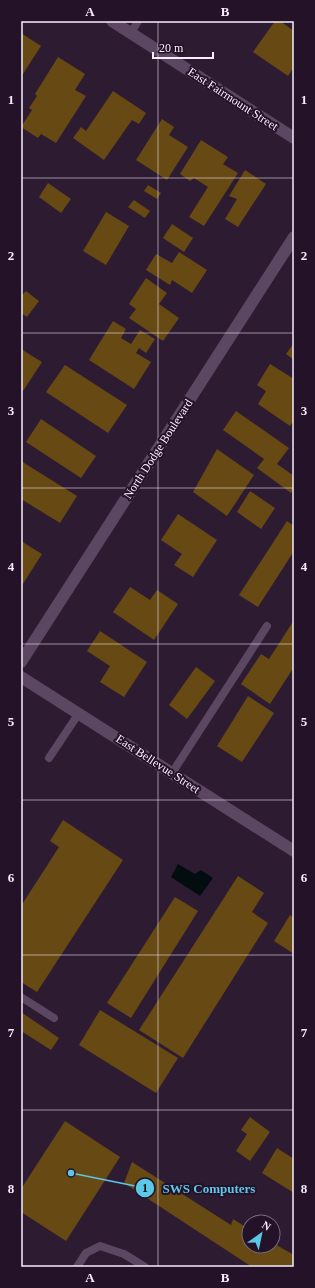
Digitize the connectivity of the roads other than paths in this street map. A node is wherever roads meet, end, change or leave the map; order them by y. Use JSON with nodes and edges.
{"nodes":[{"id":1,"x":112,"y":21,"type":"edge"},
{"id":2,"x":138,"y":21,"type":"edge"},
{"id":3,"x":131,"y":33,"type":"junction"},
{"id":4,"x":294,"y":138,"type":"edge"},
{"id":5,"x":294,"y":237,"type":"edge"},
{"id":6,"x":266,"y":626,"type":"dead end"},
{"id":7,"x":21,"y":662,"type":"edge"},
{"id":8,"x":21,"y":677,"type":"edge"},
{"id":9,"x":79,"y":714,"type":"junction"},
{"id":10,"x":49,"y":758,"type":"dead end"},
{"id":11,"x":172,"y":773,"type":"junction"},
{"id":12,"x":294,"y":851,"type":"edge"},
{"id":13,"x":21,"y":997,"type":"edge"},
{"id":14,"x":54,"y":1018,"type":"dead end"},
{"id":15,"x":77,"y":1267,"type":"edge"},
{"id":16,"x":145,"y":1267,"type":"edge"}],
"edges":[{"from":1,"to":3,"type":"street","name":"East Fairmount Street"},
{"from":2,"to":3,"type":"lane"},
{"from":3,"to":4,"type":"street","name":"East Fairmount Street"},
{"from":5,"to":7,"type":"street","name":"North Dodge Boulevard"},
{"from":6,"to":11,"type":"lane"},
{"from":8,"to":9,"type":"street","name":"East Bellevue Street"},
{"from":9,"to":10,"type":"lane"},
{"from":9,"to":11,"type":"street","name":"East Bellevue Street"},
{"from":11,"to":12,"type":"street","name":"East Bellevue Street"},
{"from":13,"to":14,"type":"lane"},
{"from":15,"to":16,"type":"lane"}]}
